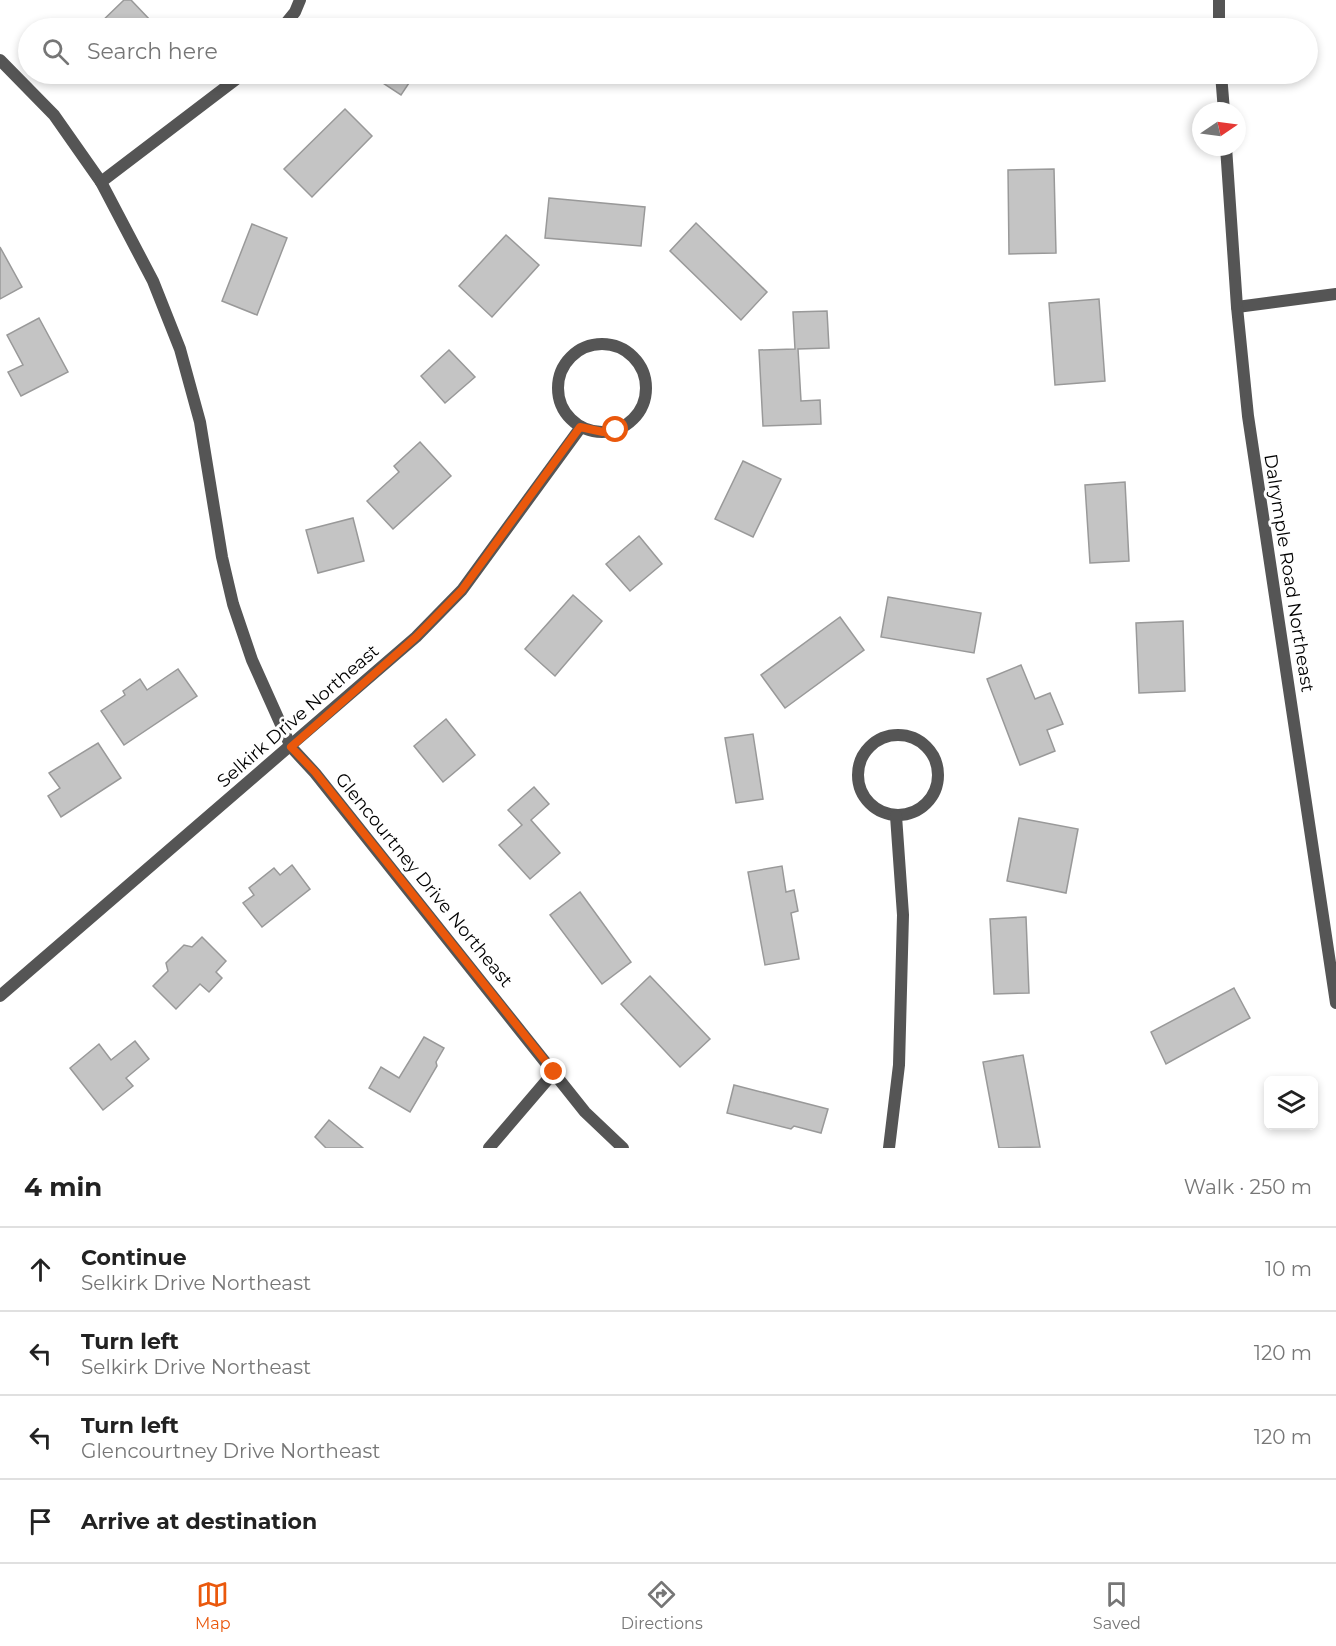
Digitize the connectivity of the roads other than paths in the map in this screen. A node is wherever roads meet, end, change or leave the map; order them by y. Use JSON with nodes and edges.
{"nodes":[{"id":1,"x":300,"y":0,"type":"edge"},
{"id":2,"x":1219,"y":0,"type":"edge"},
{"id":3,"x":290,"y":18,"type":"edge"},
{"id":4,"x":1219,"y":18,"type":"edge"},
{"id":5,"x":0,"y":60,"type":"edge"},
{"id":6,"x":18,"y":78,"type":"edge"},
{"id":7,"x":24,"y":84,"type":"edge"},
{"id":8,"x":230,"y":84,"type":"edge"},
{"id":9,"x":1222,"y":84,"type":"edge"},
{"id":10,"x":1223,"y":102,"type":"edge"},
{"id":11,"x":1227,"y":156,"type":"edge"},
{"id":12,"x":101,"y":182,"type":"junction"},
{"id":13,"x":1336,"y":294,"type":"edge"},
{"id":14,"x":1237,"y":307,"type":"junction"},
{"id":15,"x":580,"y":427,"type":"junction"},
{"id":16,"x":291,"y":747,"type":"junction"},
{"id":17,"x":896,"y":816,"type":"junction"},
{"id":18,"x":0,"y":996,"type":"edge"},
{"id":19,"x":1336,"y":1003,"type":"edge"},
{"id":20,"x":554,"y":1072,"type":"junction"},
{"id":21,"x":489,"y":1148,"type":"edge"},
{"id":22,"x":623,"y":1148,"type":"edge"},
{"id":23,"x":889,"y":1148,"type":"edge"}],
"edges":[{"from":1,"to":3,"type":"street"},
{"from":2,"to":4,"type":"street"},
{"from":5,"to":6,"type":"street","name":"Glencourtney Drive Northeast"},
{"from":7,"to":12,"type":"street","name":"Glencourtney Drive Northeast"},
{"from":8,"to":12,"type":"street"},
{"from":9,"to":10,"type":"street"},
{"from":11,"to":14,"type":"street","name":"Dalrymple Road Northeast"},
{"from":12,"to":16,"type":"street","name":"Glencourtney Drive Northeast"},
{"from":13,"to":14,"type":"street"},
{"from":14,"to":19,"type":"street","name":"Dalrymple Road Northeast"},
{"from":15,"to":15,"type":"street"},
{"from":15,"to":16,"type":"street","name":"Selkirk Drive Northeast"},
{"from":16,"to":18,"type":"street","name":"Selkirk Drive Northeast"},
{"from":16,"to":20,"type":"street","name":"Glencourtney Drive Northeast"},
{"from":17,"to":17,"type":"street"},
{"from":17,"to":23,"type":"street"},
{"from":20,"to":21,"type":"street"},
{"from":20,"to":22,"type":"street","name":"Glencourtney Drive Northeast"}]}
